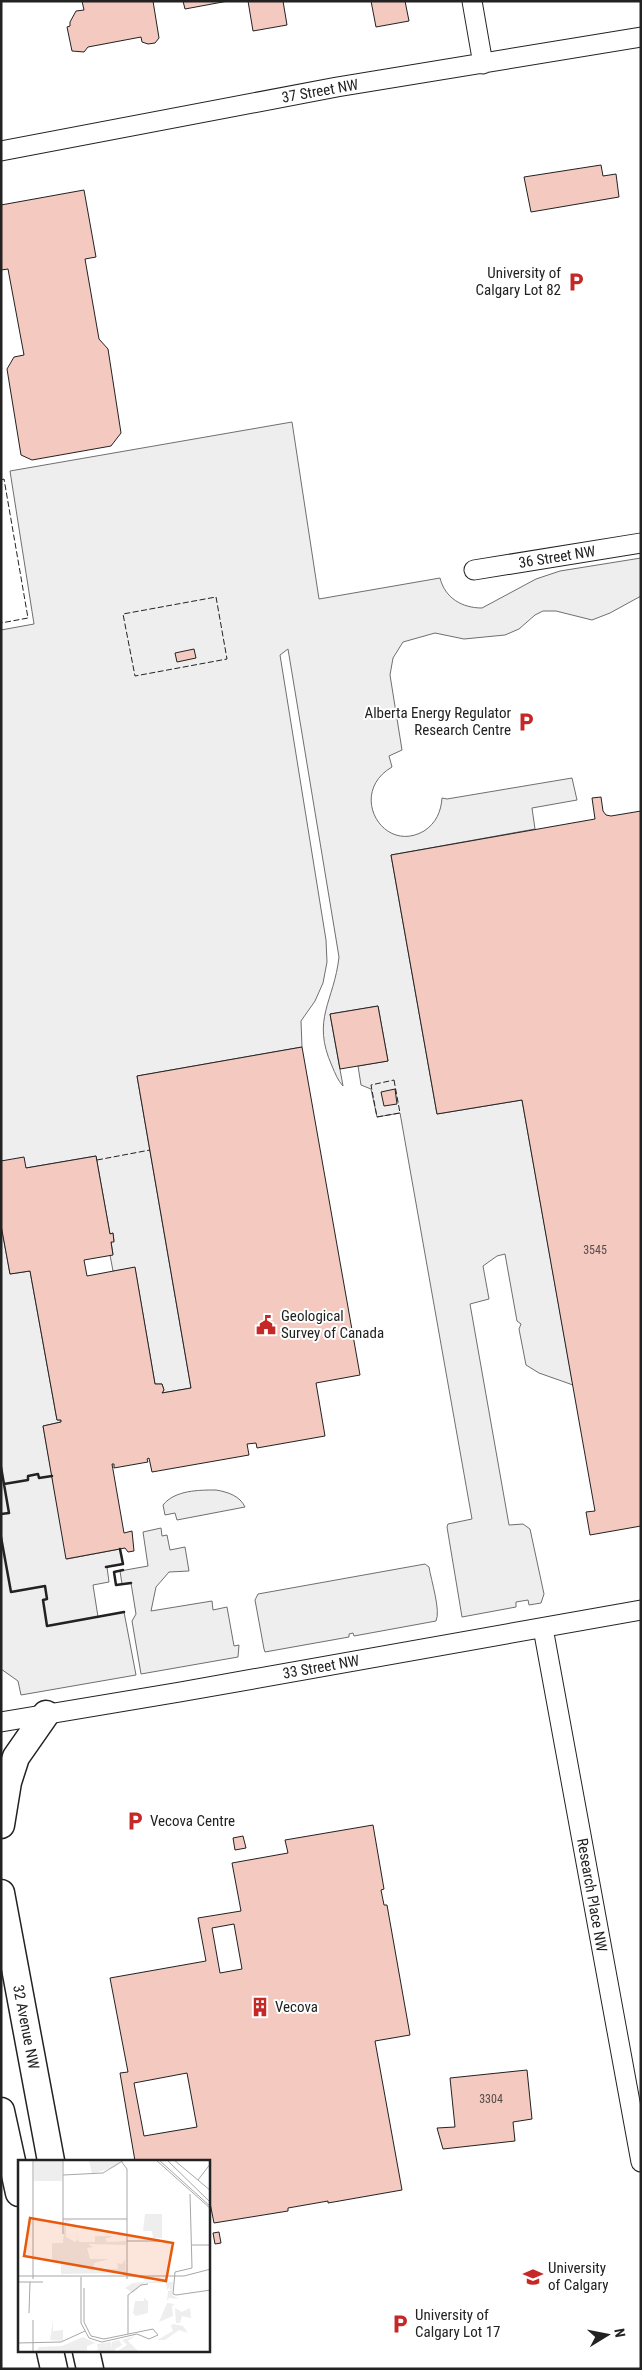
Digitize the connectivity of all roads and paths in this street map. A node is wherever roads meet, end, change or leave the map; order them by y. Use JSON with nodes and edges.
{"nodes":[{"id":1,"x":472,"y":1,"type":"edge"},
{"id":2,"x":641,"y":37,"type":"edge"},
{"id":3,"x":483,"y":64,"type":"junction"},
{"id":4,"x":1,"y":151,"type":"edge"},
{"id":5,"x":641,"y":543,"type":"edge"},
{"id":6,"x":474,"y":570,"type":"dead end"},
{"id":7,"x":641,"y":1610,"type":"edge"},
{"id":8,"x":543,"y":1628,"type":"junction"},
{"id":9,"x":46,"y":1714,"type":"junction"},
{"id":10,"x":1,"y":1722,"type":"edge"},
{"id":11,"x":1,"y":1825,"type":"edge"},
{"id":12,"x":1,"y":1893,"type":"edge"},
{"id":13,"x":1,"y":2111,"type":"edge"},
{"id":14,"x":51,"y":2160,"type":"edge"},
{"id":15,"x":641,"y":2162,"type":"edge"},
{"id":16,"x":18,"y":2188,"type":"edge"},
{"id":17,"x":44,"y":2352,"type":"edge"},
{"id":18,"x":50,"y":2352,"type":"edge"},
{"id":19,"x":86,"y":2352,"type":"edge"},
{"id":20,"x":42,"y":2369,"type":"edge"},
{"id":21,"x":54,"y":2369,"type":"edge"},
{"id":22,"x":90,"y":2369,"type":"edge"}],
"edges":[{"from":1,"to":3,"type":"street"},
{"from":2,"to":3,"type":"street","name":"37 Street NW"},
{"from":3,"to":4,"type":"street","name":"37 Street NW"},
{"from":5,"to":6,"type":"street","name":"36 Street NW"},
{"from":7,"to":8,"type":"street","name":"33 Street NW"},
{"from":8,"to":9,"type":"street","name":"33 Street NW"},
{"from":8,"to":15,"type":"street","name":"Research Place NW"},
{"from":9,"to":10,"type":"street","name":"33 Street NW"},
{"from":9,"to":11,"type":"main road"},
{"from":12,"to":14,"type":"main road","name":"32 Avenue NW"},
{"from":13,"to":16,"type":"main road"},
{"from":17,"to":20,"type":"main road"},
{"from":18,"to":21,"type":"main road"},
{"from":19,"to":22,"type":"main road"}]}
